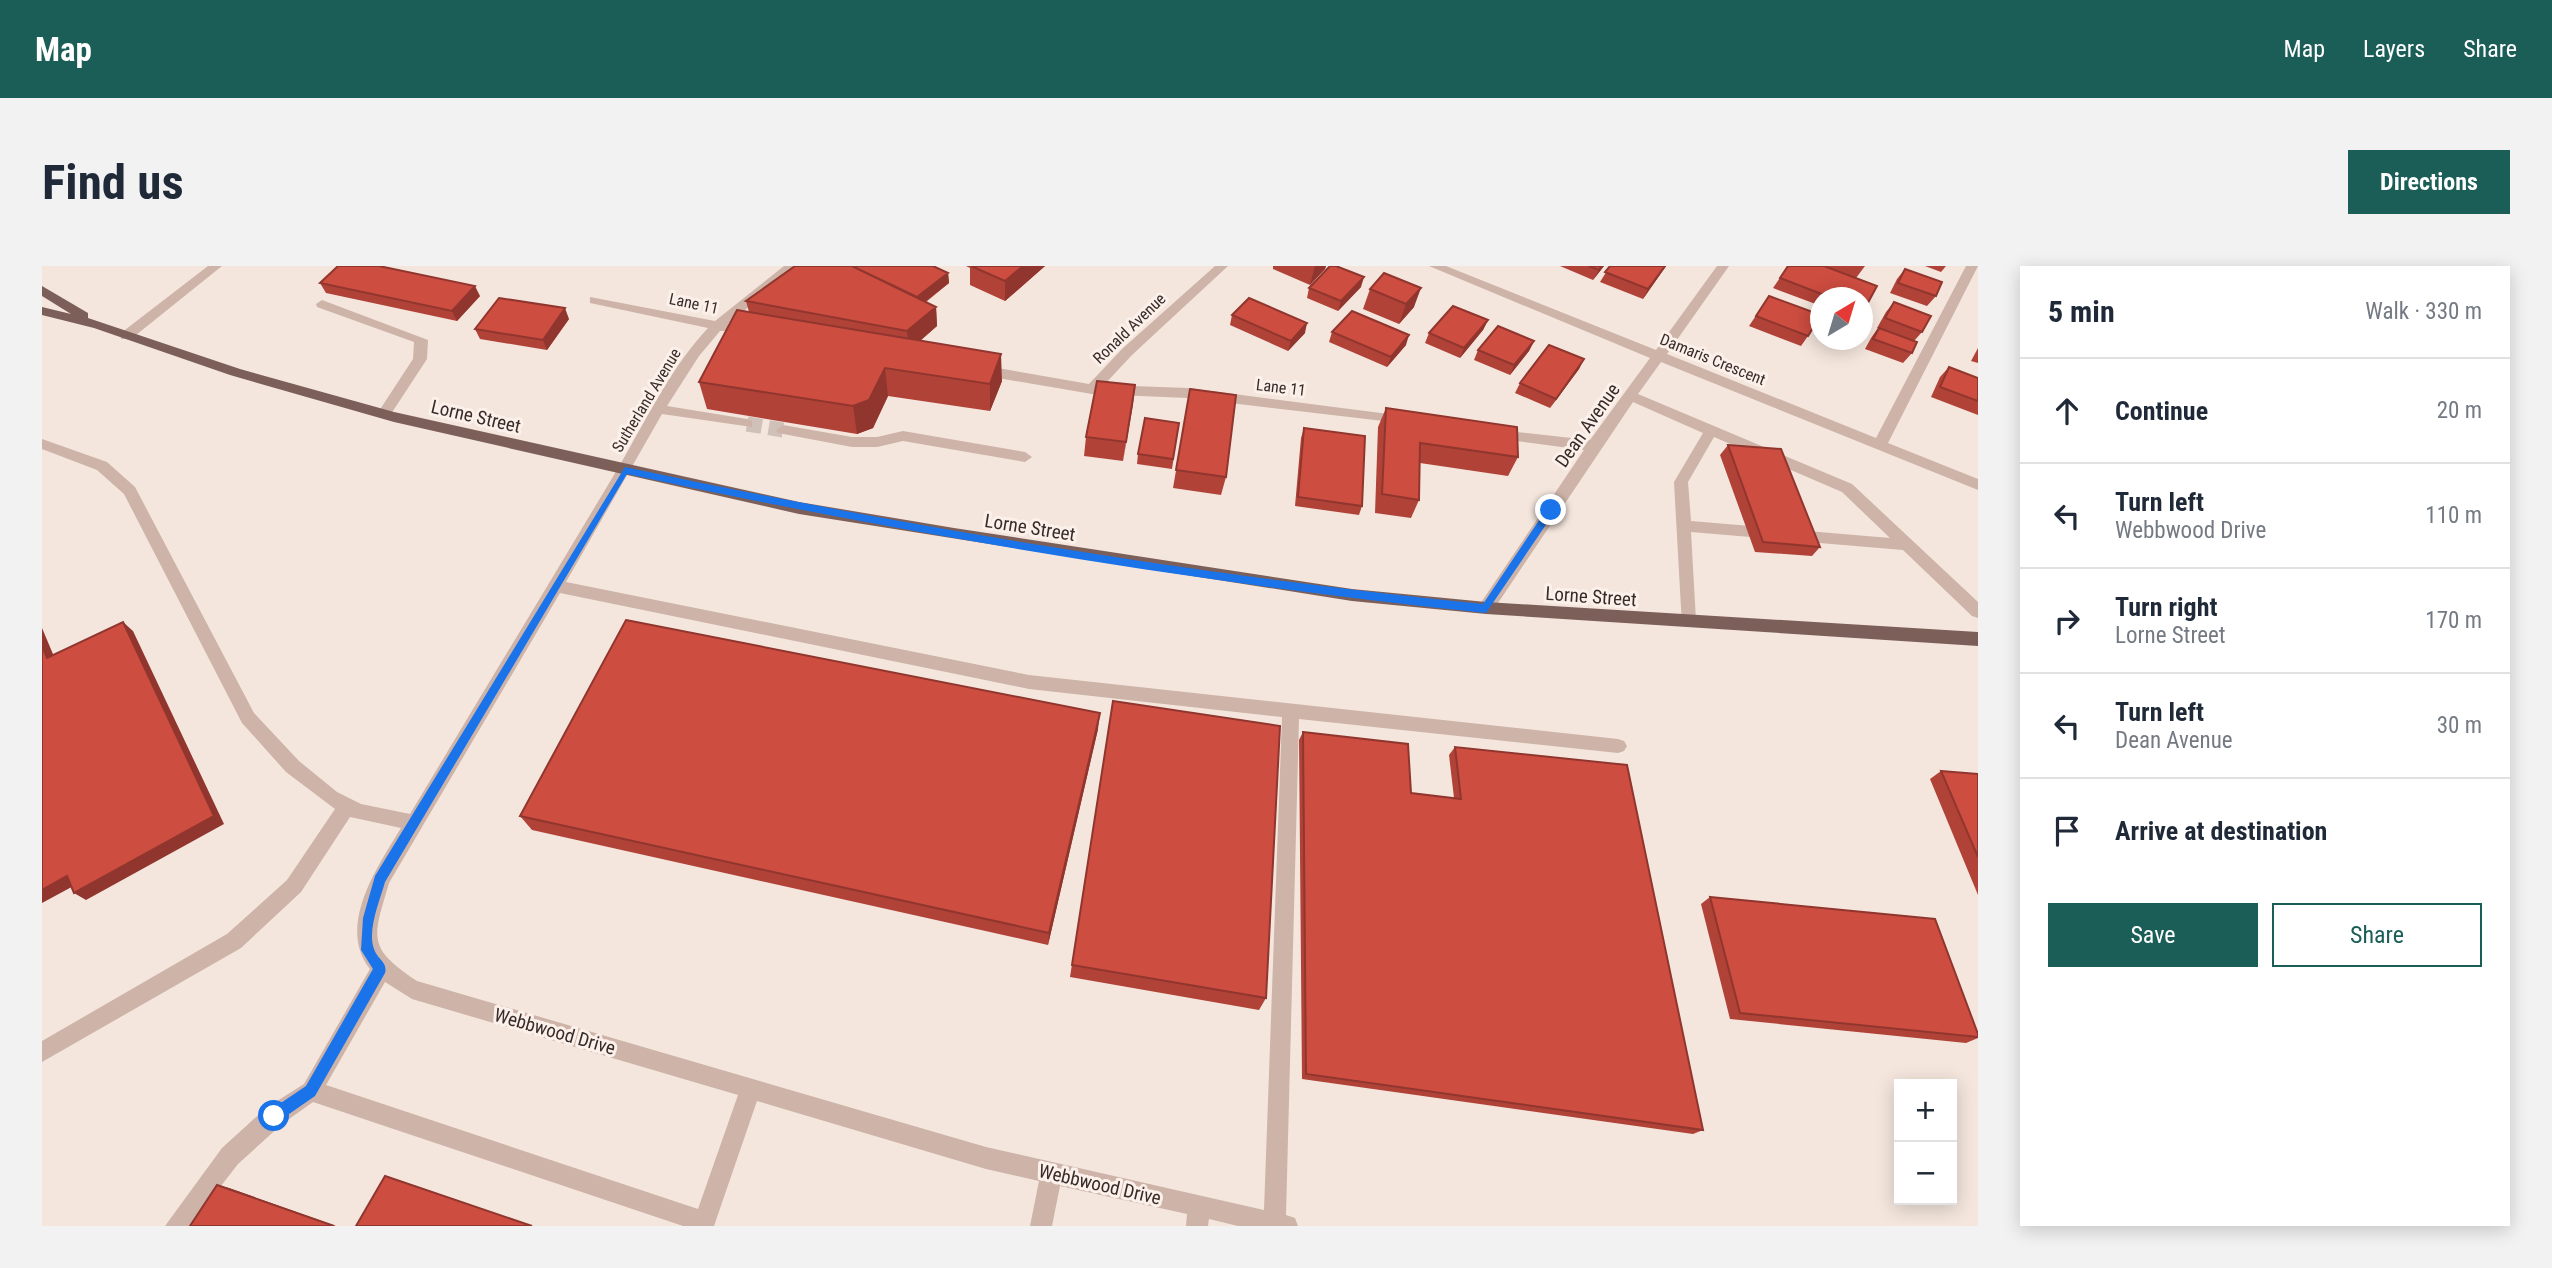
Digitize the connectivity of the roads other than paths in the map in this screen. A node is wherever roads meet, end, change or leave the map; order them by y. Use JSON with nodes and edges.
{"nodes":[{"id":1,"x":216,"y":266,"type":"edge"},
{"id":2,"x":792,"y":266,"type":"edge"},
{"id":3,"x":1222,"y":266,"type":"edge"},
{"id":4,"x":1435,"y":266,"type":"edge"},
{"id":5,"x":1723,"y":266,"type":"edge"},
{"id":6,"x":1972,"y":266,"type":"edge"},
{"id":7,"x":42,"y":290,"type":"edge"},
{"id":8,"x":595,"y":300,"type":"dead end"},
{"id":9,"x":322,"y":304,"type":"dead end"},
{"id":10,"x":42,"y":311,"type":"edge"},
{"id":11,"x":98,"y":325,"type":"junction"},
{"id":12,"x":719,"y":327,"type":"junction"},
{"id":13,"x":746,"y":331,"type":"edge"},
{"id":14,"x":126,"y":336,"type":"junction"},
{"id":15,"x":1660,"y":356,"type":"junction"},
{"id":16,"x":968,"y":368,"type":"edge"},
{"id":17,"x":1092,"y":389,"type":"junction"},
{"id":18,"x":1630,"y":396,"type":"junction"},
{"id":19,"x":658,"y":409,"type":"junction"},
{"id":20,"x":384,"y":414,"type":"junction"},
{"id":21,"x":1418,"y":423,"type":"edge"},
{"id":22,"x":747,"y":424,"type":"tunnel mouth"},
{"id":23,"x":783,"y":430,"type":"tunnel mouth"},
{"id":24,"x":1472,"y":430,"type":"edge"},
{"id":25,"x":1711,"y":431,"type":"junction"},
{"id":26,"x":42,"y":444,"type":"edge"},
{"id":27,"x":1880,"y":445,"type":"junction"},
{"id":28,"x":1594,"y":446,"type":"junction"},
{"id":29,"x":1025,"y":457,"type":"dead end"},
{"id":30,"x":625,"y":470,"type":"junction"},
{"id":31,"x":1978,"y":485,"type":"edge"},
{"id":32,"x":1684,"y":526,"type":"junction"},
{"id":33,"x":1907,"y":545,"type":"junction"},
{"id":34,"x":556,"y":586,"type":"junction"},
{"id":35,"x":1486,"y":608,"type":"junction"},
{"id":36,"x":1978,"y":612,"type":"edge"},
{"id":37,"x":1688,"y":621,"type":"junction"},
{"id":38,"x":1978,"y":639,"type":"edge"},
{"id":39,"x":1291,"y":711,"type":"junction"},
{"id":40,"x":1618,"y":746,"type":"dead end"},
{"id":41,"x":346,"y":808,"type":"junction"},
{"id":42,"x":414,"y":822,"type":"junction"},
{"id":43,"x":380,"y":969,"type":"junction"},
{"id":44,"x":42,"y":1052,"type":"edge"},
{"id":45,"x":751,"y":1089,"type":"junction"},
{"id":46,"x":311,"y":1091,"type":"junction"},
{"id":47,"x":1051,"y":1173,"type":"junction"},
{"id":48,"x":1198,"y":1216,"type":"edge"},
{"id":49,"x":704,"y":1224,"type":"edge"},
{"id":50,"x":1281,"y":1225,"type":"edge"},
{"id":51,"x":176,"y":1226,"type":"edge"},
{"id":52,"x":1041,"y":1226,"type":"edge"}],
"edges":[{"from":1,"to":14,"type":"street"},
{"from":2,"to":12,"type":"street","name":"Sutherland Avenue"},
{"from":3,"to":17,"type":"street","name":"Ronald Avenue"},
{"from":4,"to":15,"type":"street","name":"Damaris Crescent"},
{"from":5,"to":15,"type":"street","name":"Dean Avenue"},
{"from":6,"to":27,"type":"street"},
{"from":7,"to":11,"type":"main road","name":"Lorne Street"},
{"from":8,"to":12,"type":"street","name":"Lane 11"},
{"from":9,"to":20,"type":"street"},
{"from":10,"to":11,"type":"main road","name":"Lorne Street"},
{"from":11,"to":14,"type":"main road","name":"Lorne Street"},
{"from":12,"to":13,"type":"street","name":"Lane 11"},
{"from":12,"to":19,"type":"street","name":"Sutherland Avenue"},
{"from":14,"to":20,"type":"main road","name":"Lorne Street"},
{"from":15,"to":18,"type":"street","name":"Dean Avenue"},
{"from":15,"to":27,"type":"street","name":"Damaris Crescent"},
{"from":16,"to":17,"type":"street","name":"Lane 11"},
{"from":17,"to":21,"type":"street","name":"Lane 11"},
{"from":18,"to":25,"type":"street"},
{"from":18,"to":28,"type":"street","name":"Dean Avenue"},
{"from":19,"to":22,"type":"street"},
{"from":19,"to":30,"type":"street","name":"Sutherland Avenue"},
{"from":20,"to":30,"type":"main road","name":"Lorne Street"},
{"from":23,"to":29,"type":"street"},
{"from":24,"to":28,"type":"street"},
{"from":25,"to":32,"type":"street"},
{"from":25,"to":33,"type":"street"},
{"from":26,"to":41,"type":"street"},
{"from":27,"to":31,"type":"street","name":"Damaris Crescent"},
{"from":28,"to":35,"type":"street","name":"Dean Avenue"},
{"from":30,"to":34,"type":"street"},
{"from":30,"to":35,"type":"main road","name":"Lorne Street"},
{"from":32,"to":33,"type":"street"},
{"from":32,"to":37,"type":"street"},
{"from":33,"to":36,"type":"street"},
{"from":34,"to":39,"type":"street"},
{"from":34,"to":42,"type":"street"},
{"from":35,"to":37,"type":"main road","name":"Lorne Street"},
{"from":37,"to":38,"type":"main road","name":"Lorne Street"},
{"from":39,"to":40,"type":"street"},
{"from":39,"to":50,"type":"street"},
{"from":41,"to":42,"type":"street"},
{"from":41,"to":44,"type":"street"},
{"from":42,"to":43,"type":"street"},
{"from":43,"to":45,"type":"street","name":"Webbwood Drive"},
{"from":43,"to":46,"type":"street"},
{"from":45,"to":47,"type":"street","name":"Webbwood Drive"},
{"from":45,"to":49,"type":"street"},
{"from":46,"to":49,"type":"street"},
{"from":46,"to":51,"type":"street"},
{"from":47,"to":48,"type":"street","name":"Webbwood Drive"},
{"from":47,"to":52,"type":"street"},
{"from":48,"to":50,"type":"street","name":"Webbwood Drive"}]}
